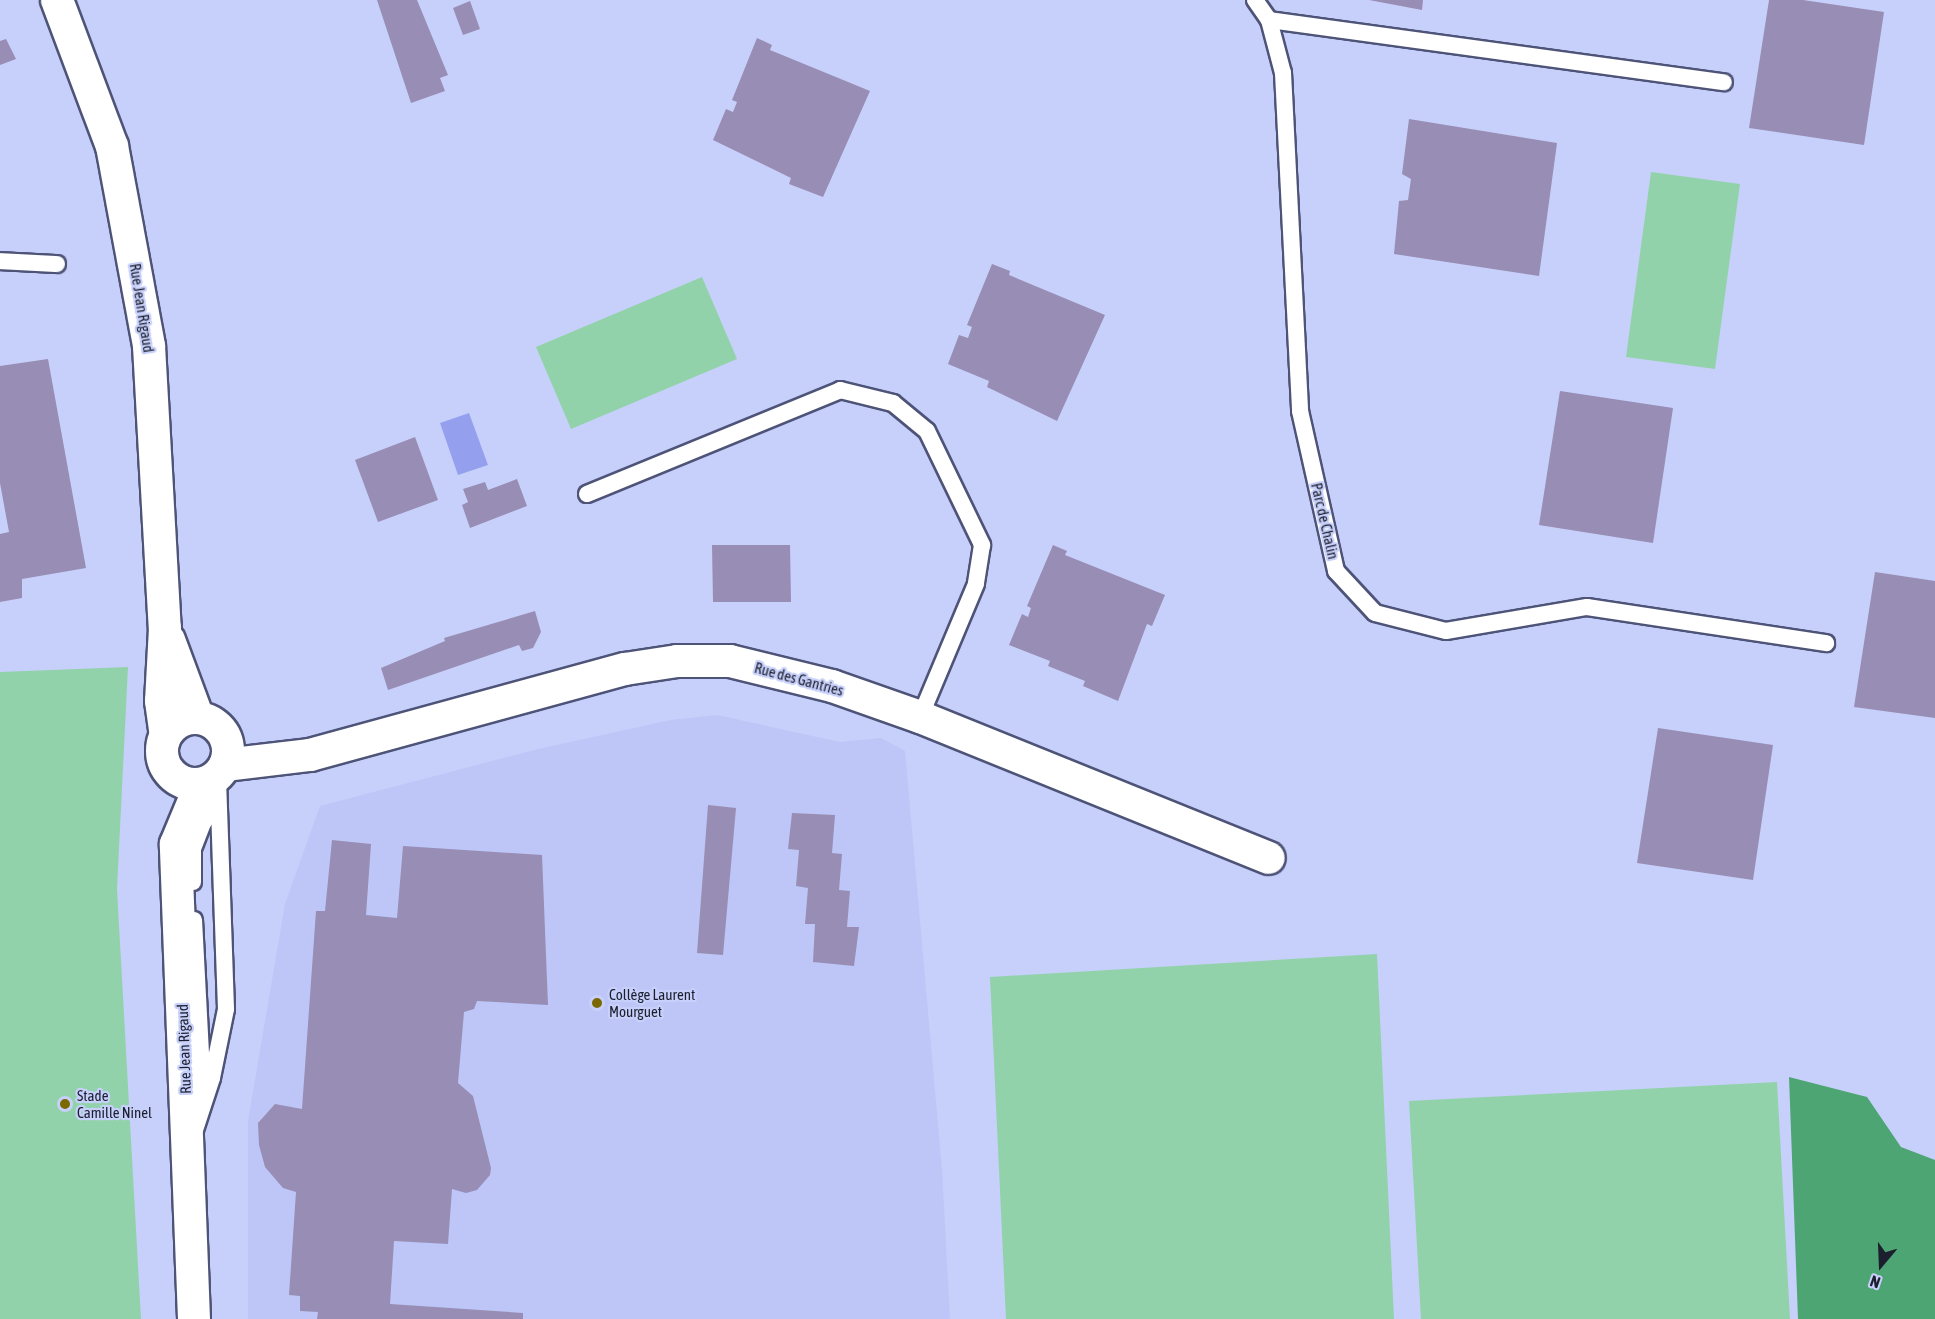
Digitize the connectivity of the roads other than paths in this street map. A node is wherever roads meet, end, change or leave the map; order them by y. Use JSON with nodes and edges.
{"nodes":[{"id":1,"x":57,"y":0,"type":"edge"},
{"id":2,"x":1255,"y":0,"type":"edge"},
{"id":3,"x":1269,"y":20,"type":"junction"},
{"id":4,"x":1724,"y":82,"type":"dead end"},
{"id":5,"x":0,"y":261,"type":"edge"},
{"id":6,"x":57,"y":264,"type":"dead end"},
{"id":7,"x":587,"y":494,"type":"dead end"},
{"id":8,"x":165,"y":628,"type":"junction"},
{"id":9,"x":1827,"y":643,"type":"dead end"},
{"id":10,"x":920,"y":717,"type":"junction"},
{"id":11,"x":207,"y":722,"type":"junction"},
{"id":12,"x":166,"y":735,"type":"junction"},
{"id":13,"x":310,"y":755,"type":"junction"},
{"id":14,"x":215,"y":782,"type":"junction"},
{"id":15,"x":1269,"y":858,"type":"dead end"},
{"id":16,"x":204,"y":1101,"type":"junction"},
{"id":17,"x":188,"y":1151,"type":"junction"},
{"id":18,"x":194,"y":1319,"type":"edge"}],
"edges":[{"from":1,"to":8,"type":"street","name":"Rue Jean Rigaud"},
{"from":2,"to":3,"type":"lane","name":"Parc de Chalin"},
{"from":3,"to":4,"type":"lane"},
{"from":3,"to":9,"type":"lane","name":"Parc de Chalin"},
{"from":5,"to":6,"type":"lane"},
{"from":7,"to":10,"type":"lane"},
{"from":8,"to":11,"type":"street","name":"Rue Jean Rigaud"},
{"from":8,"to":12,"type":"street","name":"Rue Jean Rigaud"},
{"from":10,"to":13,"type":"street","name":"Rue des Gantries"},
{"from":10,"to":15,"type":"street","name":"Rue des Gantries"},
{"from":11,"to":12,"type":"street"},
{"from":11,"to":13,"type":"street"},
{"from":11,"to":14,"type":"street"},
{"from":12,"to":14,"type":"street"},
{"from":13,"to":14,"type":"street","name":"Rue des Gantries"},
{"from":14,"to":16,"type":"lane"},
{"from":14,"to":16,"type":"lane"},
{"from":14,"to":17,"type":"street","name":"Rue Jean Rigaud"},
{"from":16,"to":17,"type":"lane"},
{"from":17,"to":18,"type":"street","name":"Rue Jean Rigaud"}]}
